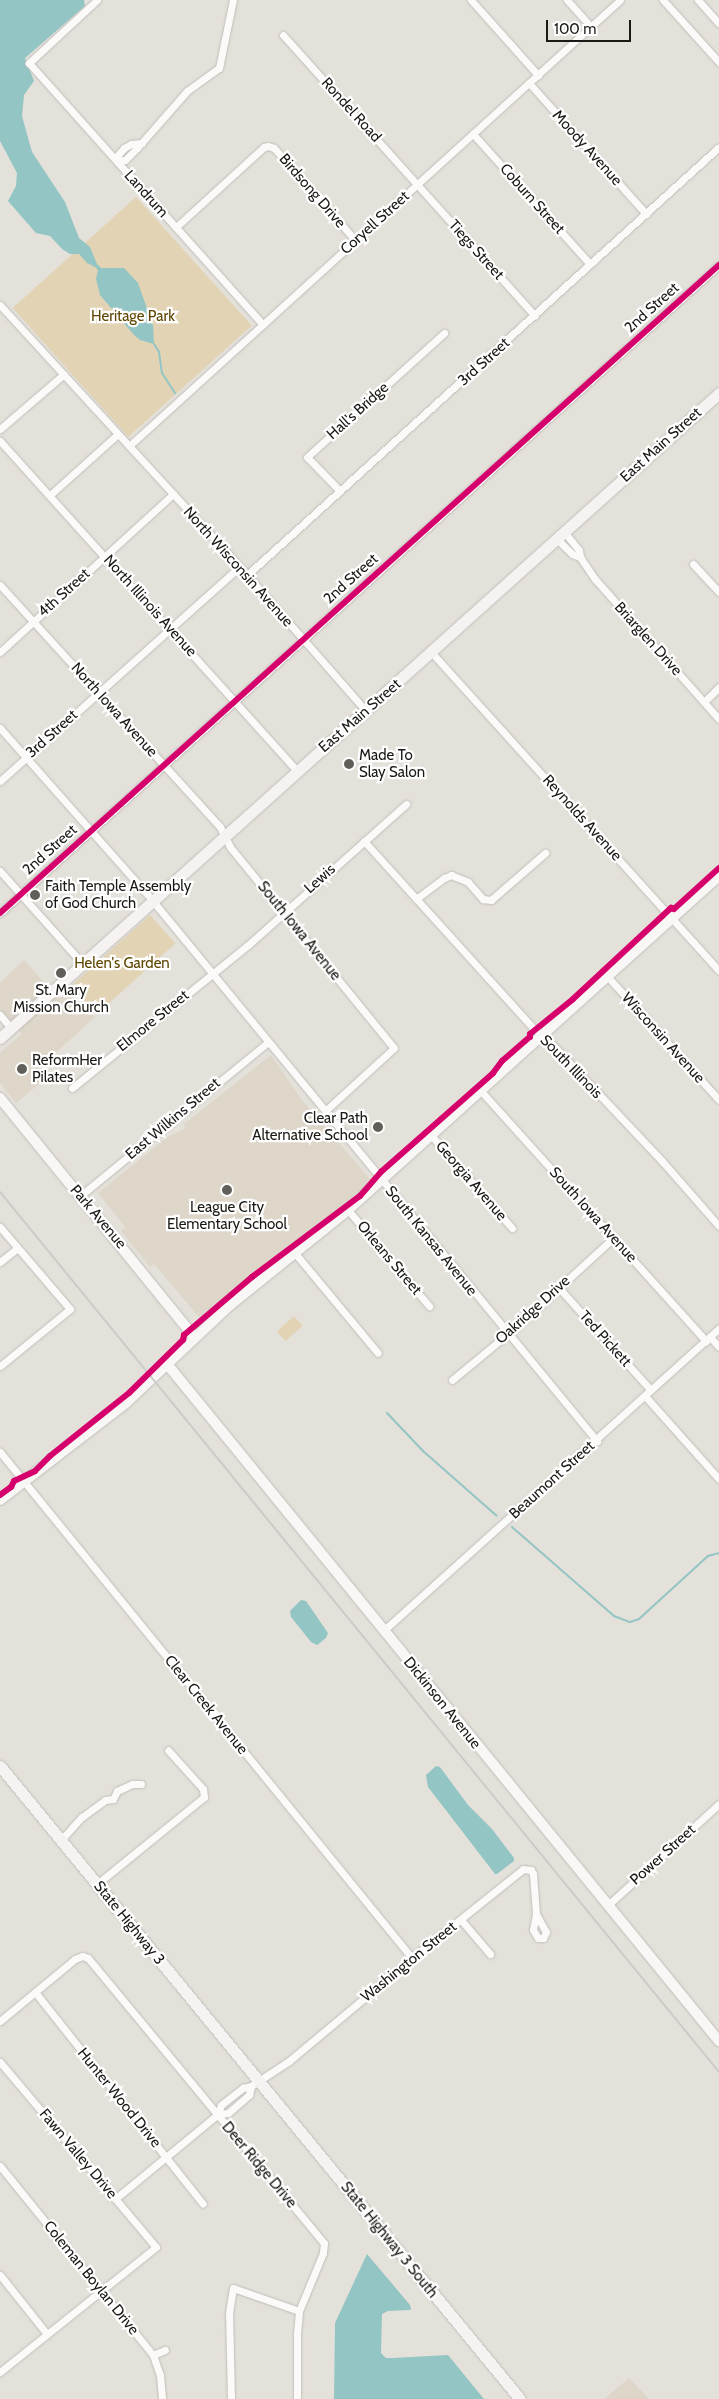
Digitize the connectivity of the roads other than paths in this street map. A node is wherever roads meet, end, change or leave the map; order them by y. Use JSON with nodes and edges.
{"nodes":[{"id":1,"x":97,"y":0,"type":"edge"},
{"id":2,"x":233,"y":0,"type":"edge"},
{"id":3,"x":471,"y":0,"type":"edge"},
{"id":4,"x":567,"y":0,"type":"edge"},
{"id":5,"x":620,"y":0,"type":"edge"},
{"id":6,"x":663,"y":0,"type":"edge"},
{"id":7,"x":698,"y":0,"type":"edge"},
{"id":8,"x":719,"y":23,"type":"edge"},
{"id":9,"x":591,"y":27,"type":"junction"},
{"id":10,"x":284,"y":36,"type":"dead end"},
{"id":11,"x":719,"y":62,"type":"edge"},
{"id":12,"x":538,"y":75,"type":"junction"},
{"id":13,"x":529,"y":83,"type":"junction"},
{"id":14,"x":474,"y":134,"type":"junction"},
{"id":15,"x":719,"y":147,"type":"edge"},
{"id":16,"x":117,"y":161,"type":"junction"},
{"id":17,"x":418,"y":184,"type":"junction"},
{"id":18,"x":646,"y":214,"type":"junction"},
{"id":19,"x":176,"y":227,"type":"junction"},
{"id":20,"x":356,"y":241,"type":"junction"},
{"id":21,"x":590,"y":264,"type":"junction"},
{"id":22,"x":719,"y":264,"type":"edge"},
{"id":23,"x":0,"y":305,"type":"edge"},
{"id":24,"x":535,"y":316,"type":"junction"},
{"id":25,"x":263,"y":325,"type":"junction"},
{"id":26,"x":444,"y":333,"type":"dead end"},
{"id":27,"x":64,"y":374,"type":"junction"},
{"id":28,"x":719,"y":393,"type":"edge"},
{"id":29,"x":0,"y":429,"type":"edge"},
{"id":30,"x":118,"y":434,"type":"junction"},
{"id":31,"x":0,"y":441,"type":"edge"},
{"id":32,"x":129,"y":446,"type":"junction"},
{"id":33,"x":340,"y":492,"type":"junction"},
{"id":34,"x":173,"y":494,"type":"junction"},
{"id":35,"x":50,"y":495,"type":"junction"},
{"id":36,"x":561,"y":536,"type":"junction"},
{"id":37,"x":105,"y":556,"type":"junction"},
{"id":38,"x":693,"y":564,"type":"dead end"},
{"id":39,"x":238,"y":567,"type":"junction"},
{"id":40,"x":247,"y":575,"type":"junction"},
{"id":41,"x":0,"y":585,"type":"edge"},
{"id":42,"x":719,"y":592,"type":"edge"},
{"id":43,"x":33,"y":621,"type":"junction"},
{"id":44,"x":170,"y":628,"type":"junction"},
{"id":45,"x":303,"y":638,"type":"junction"},
{"id":46,"x":0,"y":652,"type":"edge"},
{"id":47,"x":432,"y":653,"type":"junction"},
{"id":48,"x":719,"y":687,"type":"edge"},
{"id":49,"x":98,"y":692,"type":"junction"},
{"id":50,"x":234,"y":701,"type":"junction"},
{"id":51,"x":704,"y":702,"type":"junction"},
{"id":52,"x":366,"y":711,"type":"junction"},
{"id":53,"x":719,"y":718,"type":"edge"},
{"id":54,"x":0,"y":728,"type":"edge"},
{"id":55,"x":26,"y":757,"type":"junction"},
{"id":56,"x":163,"y":765,"type":"junction"},
{"id":57,"x":298,"y":772,"type":"junction"},
{"id":58,"x":0,"y":781,"type":"edge"},
{"id":59,"x":406,"y":804,"type":"dead end"},
{"id":60,"x":92,"y":830,"type":"junction"},
{"id":61,"x":225,"y":837,"type":"junction"},
{"id":62,"x":364,"y":841,"type":"junction"},
{"id":63,"x":544,"y":854,"type":"dead end"},
{"id":64,"x":0,"y":871,"type":"edge"},
{"id":65,"x":719,"y":876,"type":"edge"},
{"id":66,"x":21,"y":894,"type":"junction"},
{"id":67,"x":416,"y":899,"type":"junction"},
{"id":68,"x":152,"y":900,"type":"junction"},
{"id":69,"x":284,"y":912,"type":"junction"},
{"id":70,"x":0,"y":913,"type":"edge"},
{"id":71,"x":672,"y":918,"type":"junction"},
{"id":72,"x":82,"y":962,"type":"junction"},
{"id":73,"x":719,"y":971,"type":"edge"},
{"id":74,"x":212,"y":973,"type":"junction"},
{"id":75,"x":607,"y":976,"type":"junction"},
{"id":76,"x":0,"y":1015,"type":"edge"},
{"id":77,"x":11,"y":1028,"type":"junction"},
{"id":78,"x":541,"y":1035,"type":"junction"},
{"id":79,"x":0,"y":1038,"type":"edge"},
{"id":80,"x":268,"y":1042,"type":"junction"},
{"id":81,"x":72,"y":1088,"type":"dead end"},
{"id":82,"x":480,"y":1090,"type":"junction"},
{"id":83,"x":0,"y":1098,"type":"edge"},
{"id":84,"x":719,"y":1100,"type":"edge"},
{"id":85,"x":325,"y":1111,"type":"junction"},
{"id":86,"x":430,"y":1134,"type":"junction"},
{"id":87,"x":381,"y":1181,"type":"junction"},
{"id":88,"x":80,"y":1196,"type":"junction"},
{"id":89,"x":348,"y":1210,"type":"junction"},
{"id":90,"x":719,"y":1226,"type":"edge"},
{"id":91,"x":0,"y":1227,"type":"edge"},
{"id":92,"x":512,"y":1228,"type":"dead end"},
{"id":93,"x":613,"y":1238,"type":"junction"},
{"id":94,"x":18,"y":1248,"type":"junction"},
{"id":95,"x":294,"y":1252,"type":"junction"},
{"id":96,"x":0,"y":1262,"type":"edge"},
{"id":97,"x":559,"y":1288,"type":"junction"},
{"id":98,"x":429,"y":1306,"type":"dead end"},
{"id":99,"x":719,"y":1328,"type":"edge"},
{"id":100,"x":507,"y":1334,"type":"junction"},
{"id":101,"x":194,"y":1337,"type":"junction"},
{"id":102,"x":708,"y":1339,"type":"junction"},
{"id":103,"x":719,"y":1347,"type":"edge"},
{"id":104,"x":378,"y":1352,"type":"dead end"},
{"id":105,"x":167,"y":1364,"type":"junction"},
{"id":106,"x":0,"y":1366,"type":"edge"},
{"id":107,"x":452,"y":1380,"type":"dead end"},
{"id":108,"x":651,"y":1390,"type":"junction"},
{"id":109,"x":644,"y":1396,"type":"junction"},
{"id":110,"x":597,"y":1440,"type":"junction"},
{"id":111,"x":0,"y":1452,"type":"edge"},
{"id":112,"x":719,"y":1479,"type":"edge"},
{"id":113,"x":23,"y":1481,"type":"junction"},
{"id":114,"x":0,"y":1500,"type":"edge"},
{"id":115,"x":383,"y":1631,"type":"junction"},
{"id":116,"x":168,"y":1750,"type":"dead end"},
{"id":117,"x":0,"y":1766,"type":"edge"},
{"id":118,"x":141,"y":1784,"type":"dead end"},
{"id":119,"x":719,"y":1804,"type":"edge"},
{"id":120,"x":61,"y":1840,"type":"junction"},
{"id":121,"x":97,"y":1884,"type":"junction"},
{"id":122,"x":608,"y":1905,"type":"junction"},
{"id":123,"x":536,"y":1914,"type":"dead end"},
{"id":124,"x":461,"y":1920,"type":"junction"},
{"id":125,"x":490,"y":1954,"type":"dead end"},
{"id":126,"x":412,"y":1958,"type":"junction"},
{"id":127,"x":35,"y":1992,"type":"junction"},
{"id":128,"x":0,"y":2021,"type":"edge"},
{"id":129,"x":719,"y":2026,"type":"edge"},
{"id":130,"x":708,"y":2027,"type":"junction"},
{"id":131,"x":719,"y":2040,"type":"edge"},
{"id":132,"x":0,"y":2062,"type":"edge"},
{"id":133,"x":255,"y":2084,"type":"junction"},
{"id":134,"x":218,"y":2114,"type":"junction"},
{"id":135,"x":167,"y":2158,"type":"junction"},
{"id":136,"x":0,"y":2166,"type":"edge"},
{"id":137,"x":116,"y":2199,"type":"junction"},
{"id":138,"x":203,"y":2204,"type":"dead end"},
{"id":139,"x":0,"y":2275,"type":"edge"},
{"id":140,"x":101,"y":2291,"type":"junction"},
{"id":141,"x":299,"y":2311,"type":"junction"},
{"id":142,"x":47,"y":2334,"type":"junction"},
{"id":143,"x":165,"y":2350,"type":"dead end"},
{"id":144,"x":153,"y":2355,"type":"junction"},
{"id":145,"x":0,"y":2372,"type":"edge"},
{"id":146,"x":162,"y":2399,"type":"edge"},
{"id":147,"x":231,"y":2399,"type":"edge"},
{"id":148,"x":297,"y":2399,"type":"edge"},
{"id":149,"x":520,"y":2399,"type":"edge"}],
"edges":[{"from":1,"to":16,"type":"street","name":"Landrum"},
{"from":2,"to":16,"type":"street"},
{"from":3,"to":12,"type":"street"},
{"from":4,"to":9,"type":"street"},
{"from":5,"to":9,"type":"street","name":"Coryell Street"},
{"from":6,"to":11,"type":"street"},
{"from":7,"to":8,"type":"street"},
{"from":9,"to":12,"type":"street","name":"Coryell Street"},
{"from":10,"to":17,"type":"street","name":"Rondel Road"},
{"from":12,"to":13,"type":"street","name":"Coryell Street"},
{"from":13,"to":14,"type":"street","name":"Coryell Street"},
{"from":13,"to":18,"type":"street","name":"Moody Avenue"},
{"from":14,"to":17,"type":"street","name":"Coryell Street"},
{"from":14,"to":21,"type":"street","name":"Coburn Street"},
{"from":15,"to":18,"type":"street","name":"3rd Street"},
{"from":16,"to":19,"type":"street","name":"Landrum"},
{"from":17,"to":20,"type":"street","name":"Coryell Street"},
{"from":17,"to":24,"type":"street","name":"Tiegs Street"},
{"from":18,"to":21,"type":"street","name":"3rd Street"},
{"from":19,"to":20,"type":"street","name":"Birdsong Drive"},
{"from":19,"to":25,"type":"street","name":"Landrum"},
{"from":20,"to":25,"type":"street","name":"Coryell Street"},
{"from":21,"to":24,"type":"street","name":"3rd Street"},
{"from":22,"to":45,"type":"street","name":"2nd Street"},
{"from":23,"to":27,"type":"street"},
{"from":24,"to":33,"type":"street","name":"3rd Street"},
{"from":25,"to":32,"type":"street","name":"Coryell Street"},
{"from":26,"to":33,"type":"street","name":"Hall's Bridge"},
{"from":27,"to":29,"type":"street"},
{"from":27,"to":30,"type":"street"},
{"from":28,"to":36,"type":"main road","name":"East Main Street"},
{"from":30,"to":32,"type":"street","name":"North Wisconsin Avenue"},
{"from":30,"to":35,"type":"street"},
{"from":31,"to":35,"type":"street","name":"North Illinois Avenue"},
{"from":32,"to":34,"type":"street","name":"North Wisconsin Avenue"},
{"from":33,"to":40,"type":"street","name":"3rd Street"},
{"from":34,"to":37,"type":"street","name":"4th Street"},
{"from":34,"to":39,"type":"street","name":"North Wisconsin Avenue"},
{"from":35,"to":37,"type":"street","name":"North Illinois Avenue"},
{"from":36,"to":47,"type":"main road","name":"East Main Street"},
{"from":36,"to":51,"type":"street","name":"Briarglen Drive"},
{"from":37,"to":43,"type":"street","name":"4th Street"},
{"from":37,"to":44,"type":"street","name":"North Illinois Avenue"},
{"from":38,"to":42,"type":"street"},
{"from":39,"to":40,"type":"street","name":"North Wisconsin Avenue"},
{"from":39,"to":44,"type":"street","name":"3rd Street"},
{"from":40,"to":45,"type":"street","name":"North Wisconsin Avenue"},
{"from":41,"to":43,"type":"street","name":"North Iowa Avenue"},
{"from":43,"to":46,"type":"street","name":"4th Street"},
{"from":43,"to":49,"type":"street","name":"North Iowa Avenue"},
{"from":44,"to":49,"type":"street","name":"3rd Street"},
{"from":44,"to":50,"type":"street","name":"North Illinois Avenue"},
{"from":45,"to":50,"type":"street","name":"2nd Street"},
{"from":45,"to":52,"type":"street","name":"North Wisconsin Avenue"},
{"from":47,"to":52,"type":"main road","name":"East Main Street"},
{"from":47,"to":71,"type":"street","name":"Reynolds Avenue"},
{"from":48,"to":51,"type":"street"},
{"from":49,"to":55,"type":"street","name":"3rd Street"},
{"from":49,"to":56,"type":"street","name":"North Iowa Avenue"},
{"from":50,"to":56,"type":"street","name":"2nd Street"},
{"from":50,"to":57,"type":"street","name":"North Illinois Avenue"},
{"from":51,"to":53,"type":"street","name":"Briarglen Drive"},
{"from":52,"to":57,"type":"main road","name":"East Main Street"},
{"from":54,"to":55,"type":"street","name":"South Kansas Avenue"},
{"from":55,"to":58,"type":"street","name":"3rd Street"},
{"from":55,"to":60,"type":"street","name":"South Kansas Avenue"},
{"from":56,"to":60,"type":"street","name":"2nd Street"},
{"from":56,"to":61,"type":"street","name":"North Iowa Avenue"},
{"from":57,"to":61,"type":"main road","name":"East Main Street"},
{"from":59,"to":62,"type":"street","name":"Lewis"},
{"from":60,"to":66,"type":"street","name":"2nd Street"},
{"from":60,"to":68,"type":"street","name":"South Kansas Avenue"},
{"from":61,"to":68,"type":"main road","name":"East Main Street"},
{"from":61,"to":69,"type":"street","name":"South Iowa Avenue"},
{"from":62,"to":67,"type":"street","name":"South Illinois"},
{"from":62,"to":69,"type":"street","name":"Lewis"},
{"from":63,"to":67,"type":"street"},
{"from":64,"to":66,"type":"street"},
{"from":65,"to":71,"type":"street"},
{"from":66,"to":70,"type":"street","name":"2nd Street"},
{"from":66,"to":72,"type":"street"},
{"from":67,"to":78,"type":"street","name":"South Illinois"},
{"from":68,"to":72,"type":"main road","name":"East Main Street"},
{"from":68,"to":74,"type":"street","name":"South Kansas Avenue"},
{"from":69,"to":74,"type":"street","name":"Lewis"},
{"from":69,"to":85,"type":"street","name":"South Iowa Avenue"},
{"from":71,"to":73,"type":"street","name":"Reynolds Avenue"},
{"from":71,"to":75,"type":"street"},
{"from":72,"to":77,"type":"main road","name":"East Main Street"},
{"from":74,"to":80,"type":"street","name":"South Kansas Avenue"},
{"from":74,"to":81,"type":"street","name":"Elmore Street"},
{"from":75,"to":78,"type":"street"},
{"from":75,"to":84,"type":"street","name":"Wisconsin Avenue"},
{"from":76,"to":77,"type":"street"},
{"from":77,"to":79,"type":"main road","name":"East Main Street"},
{"from":78,"to":82,"type":"street"},
{"from":78,"to":90,"type":"street","name":"South Illinois"},
{"from":80,"to":85,"type":"street","name":"South Kansas Avenue"},
{"from":80,"to":88,"type":"street","name":"East Wilkins Street"},
{"from":82,"to":86,"type":"street"},
{"from":82,"to":93,"type":"street","name":"South Iowa Avenue"},
{"from":83,"to":88,"type":"street","name":"Park Avenue"},
{"from":85,"to":87,"type":"street","name":"South Kansas Avenue"},
{"from":86,"to":87,"type":"street"},
{"from":86,"to":92,"type":"street","name":"Georgia Avenue"},
{"from":87,"to":89,"type":"street"},
{"from":87,"to":100,"type":"street","name":"South Kansas Avenue"},
{"from":88,"to":101,"type":"street","name":"Park Avenue"},
{"from":89,"to":95,"type":"street"},
{"from":89,"to":98,"type":"street","name":"Orleans Street"},
{"from":91,"to":94,"type":"street"},
{"from":93,"to":97,"type":"street","name":"Oakridge Drive"},
{"from":93,"to":102,"type":"street","name":"South Iowa Avenue"},
{"from":94,"to":96,"type":"street"},
{"from":94,"to":106,"type":"street"},
{"from":95,"to":101,"type":"street"},
{"from":95,"to":104,"type":"street"},
{"from":97,"to":100,"type":"street","name":"Oakridge Drive"},
{"from":97,"to":108,"type":"street","name":"Ted Pickett"},
{"from":99,"to":102,"type":"street","name":"Beaumont Street"},
{"from":100,"to":107,"type":"street","name":"Oakridge Drive"},
{"from":100,"to":110,"type":"street","name":"South Kansas Avenue"},
{"from":101,"to":105,"type":"street"},
{"from":102,"to":103,"type":"street","name":"South Iowa Avenue"},
{"from":102,"to":108,"type":"street","name":"Beaumont Street"},
{"from":105,"to":113,"type":"street"},
{"from":105,"to":115,"type":"street","name":"Dickinson Avenue"},
{"from":108,"to":109,"type":"street","name":"Beaumont Street"},
{"from":109,"to":110,"type":"street","name":"Beaumont Street"},
{"from":109,"to":112,"type":"street"},
{"from":110,"to":115,"type":"street","name":"Beaumont Street"},
{"from":111,"to":113,"type":"street","name":"Clear Creek Avenue"},
{"from":113,"to":114,"type":"street"},
{"from":113,"to":126,"type":"street","name":"Clear Creek Avenue"},
{"from":115,"to":122,"type":"street","name":"Dickinson Avenue"},
{"from":116,"to":121,"type":"street"},
{"from":117,"to":120,"type":"main road","name":"State Highway 3"},
{"from":118,"to":120,"type":"street"},
{"from":119,"to":122,"type":"street","name":"Power Street"},
{"from":120,"to":121,"type":"main road","name":"State Highway 3"},
{"from":121,"to":133,"type":"main road","name":"State Highway 3"},
{"from":122,"to":130,"type":"street","name":"Dickinson Avenue"},
{"from":123,"to":124,"type":"street","name":"Washington Street"},
{"from":124,"to":125,"type":"street"},
{"from":124,"to":126,"type":"street","name":"Washington Street"},
{"from":126,"to":133,"type":"street","name":"Washington Street"},
{"from":127,"to":128,"type":"street"},
{"from":127,"to":134,"type":"street","name":"Deer Ridge Drive"},
{"from":127,"to":135,"type":"street","name":"Hunter Wood Drive"},
{"from":129,"to":130,"type":"street"},
{"from":130,"to":131,"type":"street","name":"Dickinson Avenue"},
{"from":132,"to":137,"type":"street","name":"Fawn Valley Drive"},
{"from":133,"to":134,"type":"street","name":"Washington Street"},
{"from":133,"to":149,"type":"main road","name":"State Highway 3 South"},
{"from":134,"to":135,"type":"street","name":"Washington Street"},
{"from":134,"to":141,"type":"street","name":"Deer Ridge Drive"},
{"from":135,"to":137,"type":"street","name":"Washington Street"},
{"from":135,"to":138,"type":"street","name":"Hunter Wood Drive"},
{"from":136,"to":140,"type":"street","name":"Coleman Boylan Drive"},
{"from":137,"to":140,"type":"street","name":"Fawn Valley Drive"},
{"from":139,"to":142,"type":"street"},
{"from":140,"to":142,"type":"street"},
{"from":140,"to":144,"type":"street","name":"Coleman Boylan Drive"},
{"from":141,"to":147,"type":"street"},
{"from":141,"to":148,"type":"street","name":"Deer Ridge Drive"},
{"from":142,"to":145,"type":"street"},
{"from":143,"to":144,"type":"street"},
{"from":144,"to":146,"type":"street","name":"Coleman Boylan Drive"}]}
